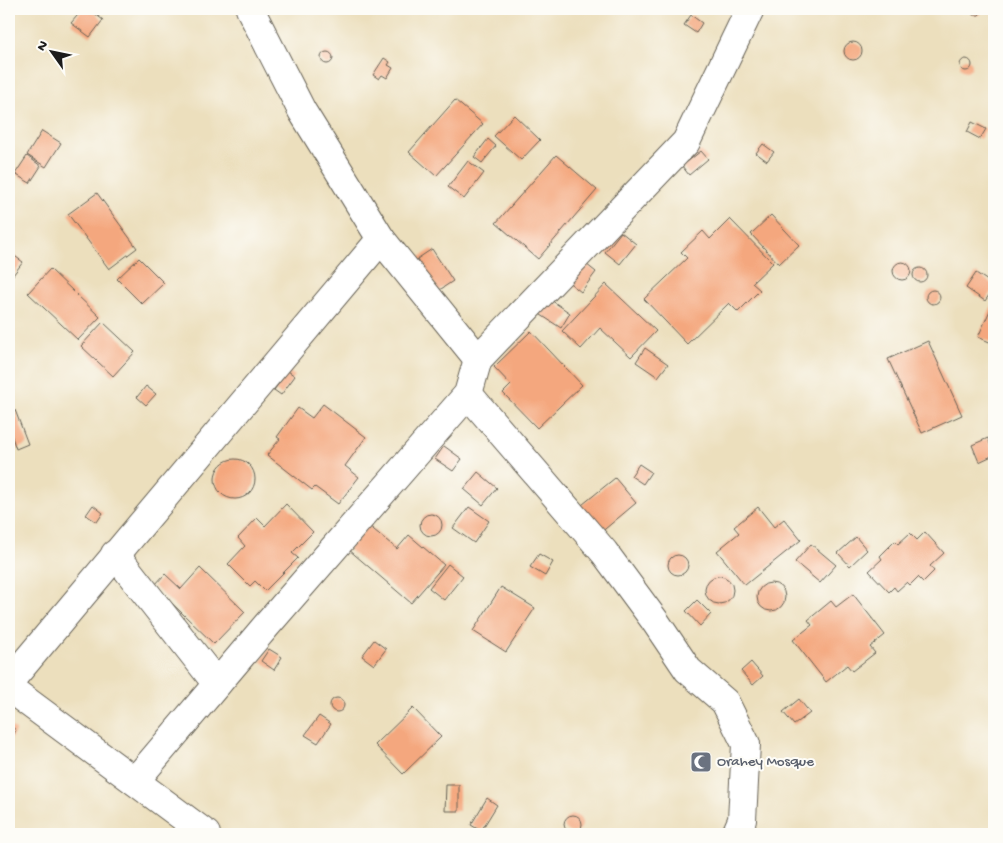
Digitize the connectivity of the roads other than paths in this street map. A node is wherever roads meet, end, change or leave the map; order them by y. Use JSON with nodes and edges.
{"nodes":[{"id":1,"x":250,"y":9,"type":"edge"},
{"id":2,"x":750,"y":9,"type":"edge"},
{"id":3,"x":380,"y":239,"type":"junction"},
{"id":4,"x":478,"y":359,"type":"junction"},
{"id":5,"x":468,"y":394,"type":"junction"},
{"id":6,"x":115,"y":554,"type":"junction"},
{"id":7,"x":9,"y":682,"type":"edge"},
{"id":8,"x":216,"y":684,"type":"junction"},
{"id":9,"x":9,"y":688,"type":"edge"},
{"id":10,"x":135,"y":781,"type":"junction"},
{"id":11,"x":206,"y":834,"type":"edge"},
{"id":12,"x":736,"y":834,"type":"edge"}],
"edges":[{"from":1,"to":3,"type":"street"},
{"from":2,"to":4,"type":"street"},
{"from":3,"to":4,"type":"street"},
{"from":3,"to":6,"type":"street"},
{"from":4,"to":5,"type":"street"},
{"from":5,"to":8,"type":"street"},
{"from":5,"to":12,"type":"street"},
{"from":6,"to":7,"type":"street"},
{"from":6,"to":8,"type":"street"},
{"from":8,"to":10,"type":"street"},
{"from":9,"to":10,"type":"street"},
{"from":10,"to":11,"type":"street"}]}
